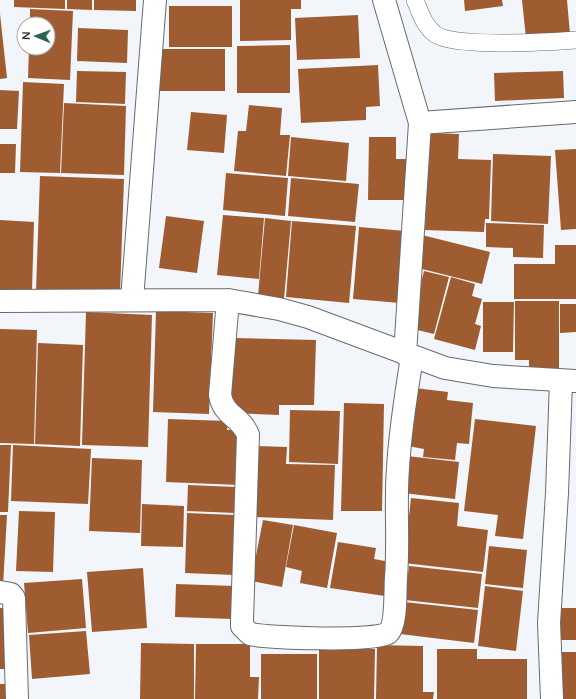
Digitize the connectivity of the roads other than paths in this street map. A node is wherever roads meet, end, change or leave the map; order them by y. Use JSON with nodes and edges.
{"nodes":[{"id":1,"x":155,"y":0,"type":"edge"},
{"id":2,"x":384,"y":0,"type":"edge"},
{"id":3,"x":415,"y":0,"type":"edge"},
{"id":4,"x":576,"y":40,"type":"edge"},
{"id":5,"x":576,"y":112,"type":"edge"},
{"id":6,"x":420,"y":123,"type":"junction"},
{"id":7,"x":132,"y":300,"type":"junction"},
{"id":8,"x":228,"y":300,"type":"junction"},
{"id":9,"x":0,"y":301,"type":"edge"},
{"id":10,"x":408,"y":356,"type":"junction"},
{"id":11,"x":569,"y":381,"type":"edge"},
{"id":12,"x":0,"y":592,"type":"edge"},
{"id":13,"x":17,"y":699,"type":"edge"},
{"id":14,"x":552,"y":699,"type":"edge"}],
"edges":[{"from":1,"to":7,"type":"street"},
{"from":2,"to":6,"type":"street"},
{"from":3,"to":4,"type":"lane"},
{"from":5,"to":6,"type":"street"},
{"from":6,"to":10,"type":"street"},
{"from":7,"to":8,"type":"street"},
{"from":7,"to":9,"type":"street"},
{"from":8,"to":10,"type":"street"},
{"from":8,"to":10,"type":"street"},
{"from":10,"to":11,"type":"street"},
{"from":11,"to":14,"type":"street"},
{"from":12,"to":13,"type":"street"}]}
